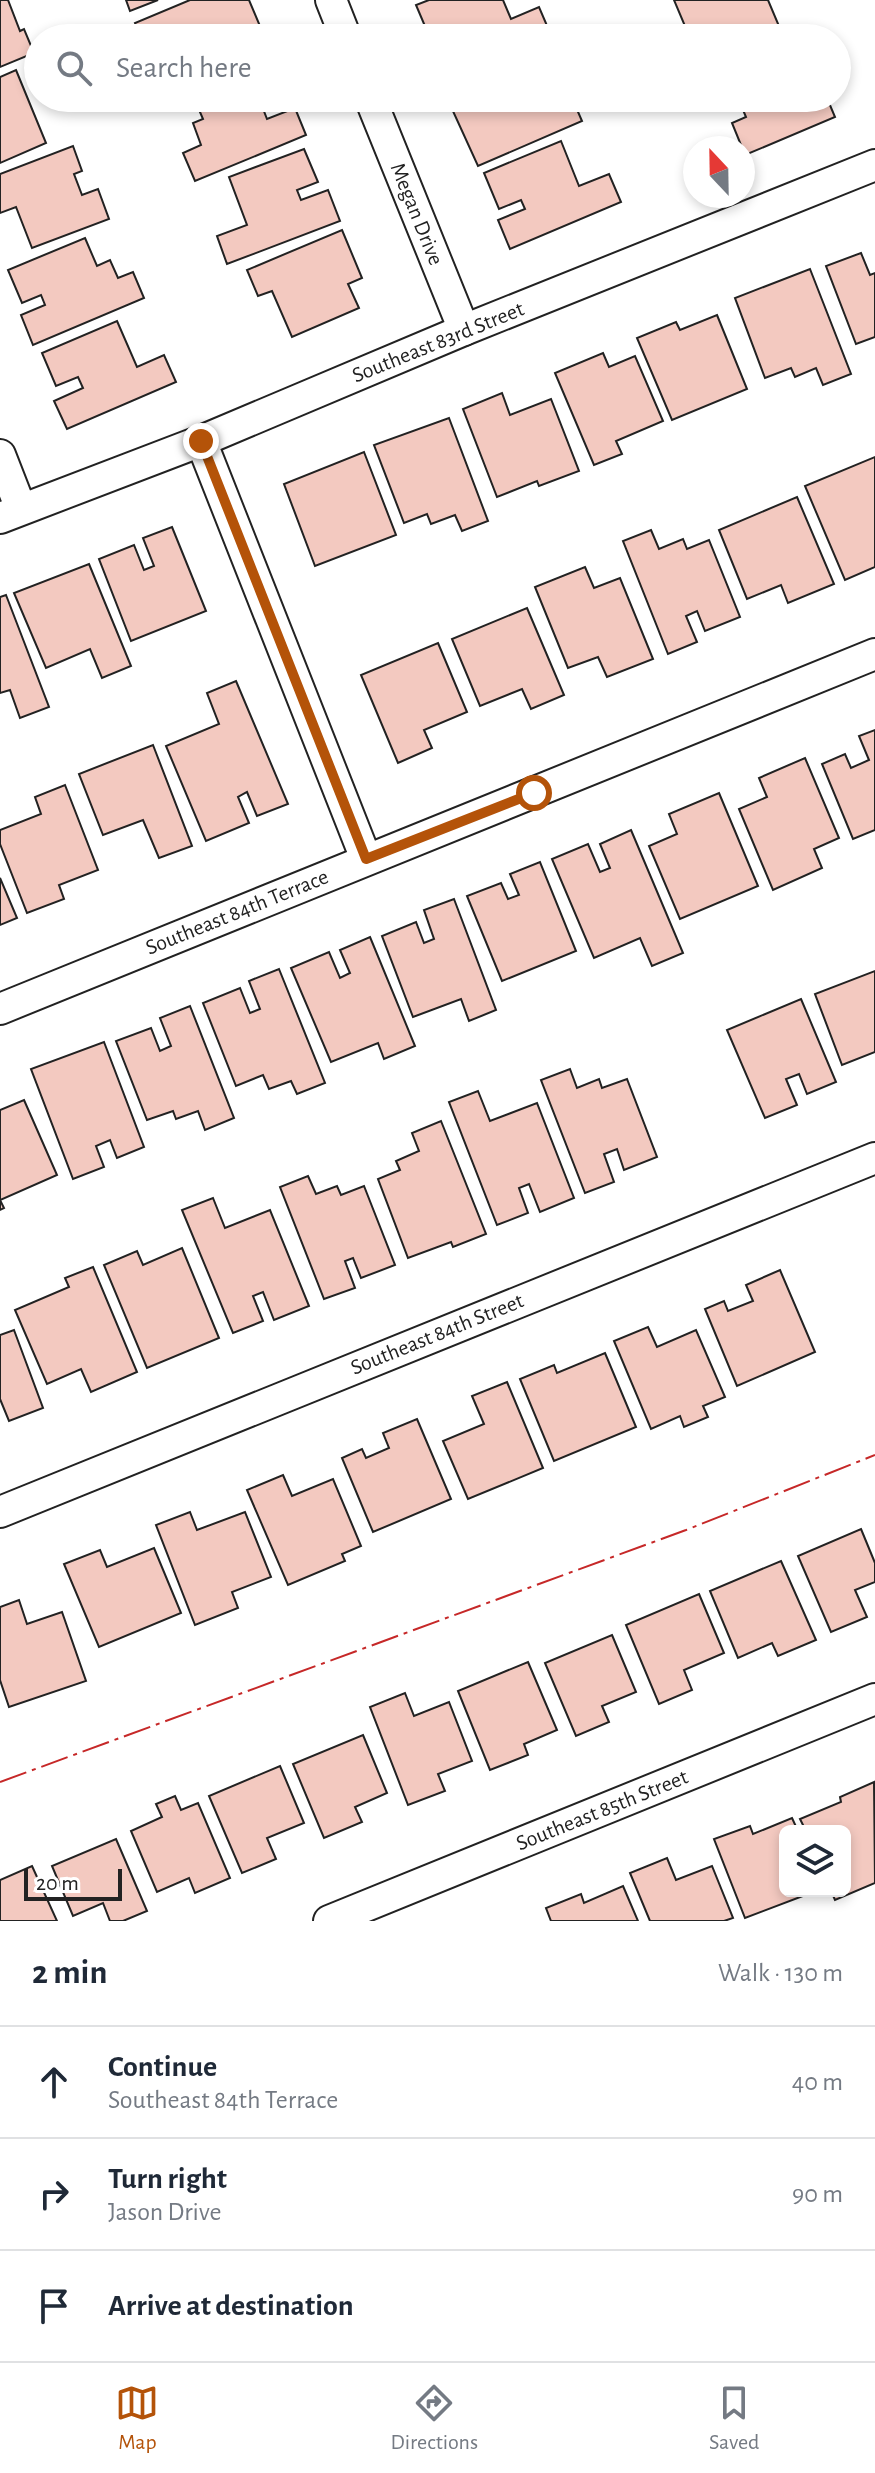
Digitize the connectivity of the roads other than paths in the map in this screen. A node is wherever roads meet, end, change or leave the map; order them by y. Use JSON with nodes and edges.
{"nodes":[{"id":1,"x":331,"y":0,"type":"edge"},
{"id":2,"x":340,"y":24,"type":"edge"},
{"id":3,"x":376,"y":112,"type":"edge"},
{"id":4,"x":875,"y":165,"type":"edge"},
{"id":5,"x":464,"y":330,"type":"junction"},
{"id":6,"x":201,"y":441,"type":"junction"},
{"id":7,"x":0,"y":455,"type":"edge"},
{"id":8,"x":10,"y":514,"type":"edge"},
{"id":9,"x":875,"y":654,"type":"edge"},
{"id":10,"x":366,"y":859,"type":"junction"},
{"id":11,"x":0,"y":1009,"type":"edge"},
{"id":12,"x":875,"y":1158,"type":"edge"},
{"id":13,"x":0,"y":1512,"type":"edge"},
{"id":14,"x":875,"y":1699,"type":"edge"},
{"id":15,"x":329,"y":1921,"type":"edge"}],
"edges":[{"from":1,"to":2,"type":"street"},
{"from":3,"to":5,"type":"street","name":"Megan Drive"},
{"from":4,"to":5,"type":"street","name":"Southeast 83rd Street"},
{"from":5,"to":6,"type":"street","name":"Southeast 83rd Street"},
{"from":6,"to":8,"type":"street","name":"Southeast 83rd Street"},
{"from":6,"to":10,"type":"street"},
{"from":7,"to":8,"type":"street"},
{"from":9,"to":10,"type":"street","name":"Southeast 84th Terrace"},
{"from":10,"to":11,"type":"street","name":"Southeast 84th Terrace"},
{"from":12,"to":13,"type":"street","name":"Southeast 84th Street"},
{"from":14,"to":15,"type":"street","name":"Southeast 85th Street"}]}
